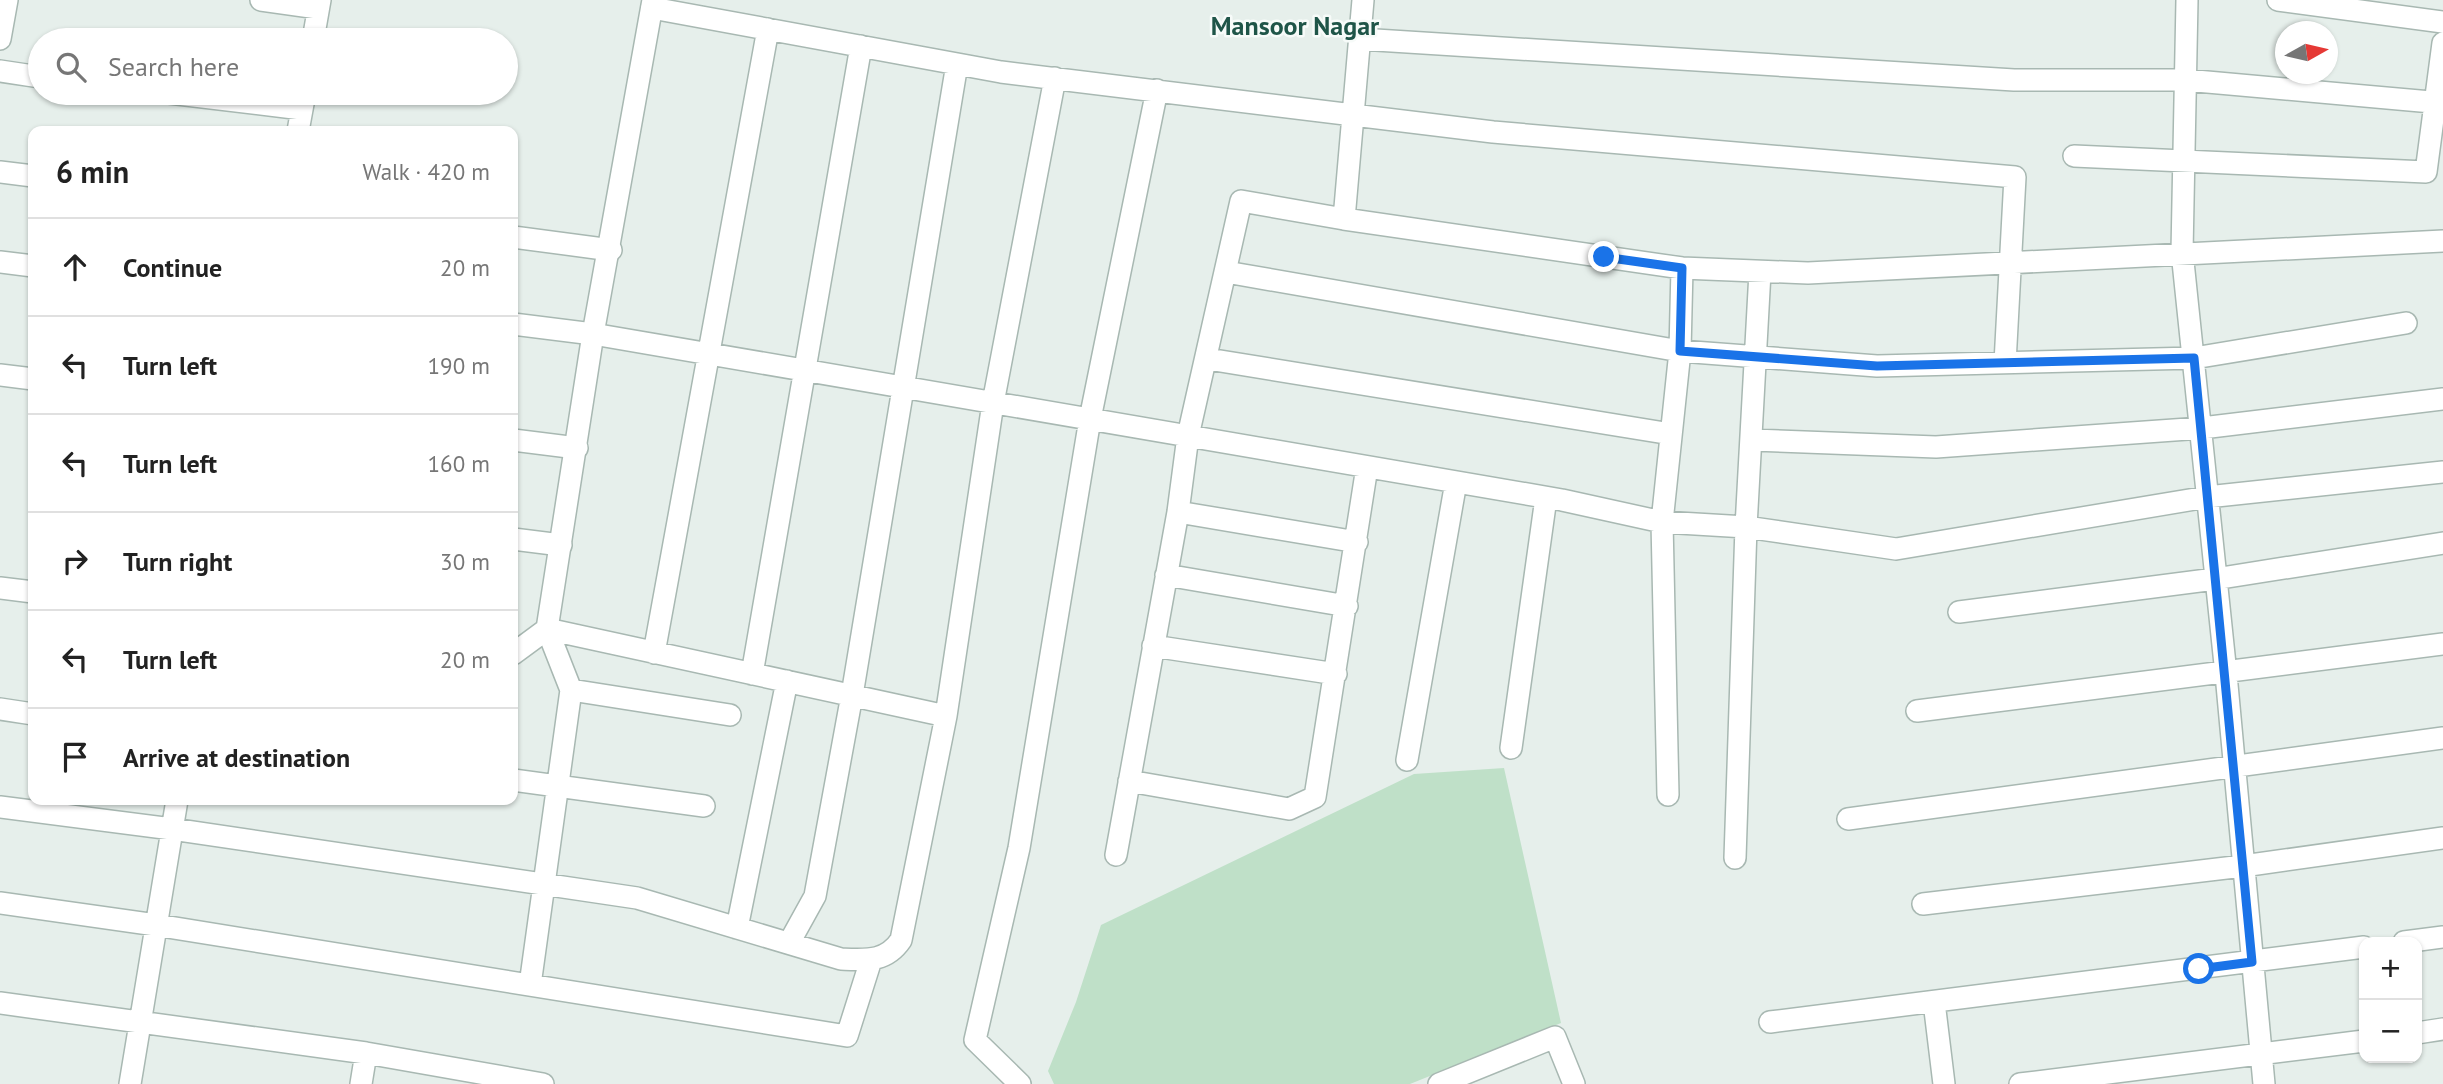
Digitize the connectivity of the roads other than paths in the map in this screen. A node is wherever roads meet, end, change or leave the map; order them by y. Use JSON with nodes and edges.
{"nodes":[{"id":1,"x":7,"y":0,"type":"edge"},
{"id":2,"x":261,"y":0,"type":"edge"},
{"id":3,"x":1363,"y":0,"type":"edge"},
{"id":4,"x":2187,"y":0,"type":"edge"},
{"id":5,"x":2278,"y":0,"type":"edge"},
{"id":6,"x":319,"y":4,"type":"edge"},
{"id":7,"x":653,"y":4,"type":"edge"},
{"id":8,"x":2443,"y":22,"type":"edge"},
{"id":9,"x":315,"y":28,"type":"edge"},
{"id":10,"x":768,"y":29,"type":"junction"},
{"id":11,"x":0,"y":39,"type":"edge"},
{"id":12,"x":1360,"y":39,"type":"junction"},
{"id":13,"x":2443,"y":43,"type":"edge"},
{"id":14,"x":862,"y":46,"type":"junction"},
{"id":15,"x":957,"y":64,"type":"junction"},
{"id":16,"x":0,"y":71,"type":"edge"},
{"id":17,"x":28,"y":74,"type":"edge"},
{"id":18,"x":1055,"y":78,"type":"junction"},
{"id":19,"x":2185,"y":80,"type":"junction"},
{"id":20,"x":1157,"y":90,"type":"junction"},
{"id":21,"x":2439,"y":103,"type":"edge"},
{"id":22,"x":302,"y":105,"type":"edge"},
{"id":23,"x":1353,"y":113,"type":"junction"},
{"id":24,"x":299,"y":126,"type":"edge"},
{"id":25,"x":2074,"y":156,"type":"dead end"},
{"id":26,"x":2184,"y":161,"type":"junction"},
{"id":27,"x":0,"y":172,"type":"edge"},
{"id":28,"x":28,"y":175,"type":"edge"},
{"id":29,"x":1344,"y":219,"type":"junction"},
{"id":30,"x":518,"y":238,"type":"edge"},
{"id":31,"x":2443,"y":241,"type":"edge"},
{"id":32,"x":611,"y":250,"type":"junction"},
{"id":33,"x":2182,"y":252,"type":"junction"},
{"id":34,"x":0,"y":261,"type":"edge"},
{"id":35,"x":2008,"y":262,"type":"junction"},
{"id":36,"x":28,"y":265,"type":"edge"},
{"id":37,"x":1682,"y":268,"type":"junction"},
{"id":38,"x":1226,"y":272,"type":"junction"},
{"id":39,"x":1760,"y":272,"type":"junction"},
{"id":40,"x":2406,"y":323,"type":"dead end"},
{"id":41,"x":518,"y":325,"type":"edge"},
{"id":42,"x":593,"y":334,"type":"junction"},
{"id":43,"x":1680,"y":351,"type":"junction"},
{"id":44,"x":709,"y":354,"type":"junction"},
{"id":45,"x":1757,"y":357,"type":"junction"},
{"id":46,"x":2194,"y":358,"type":"junction"},
{"id":47,"x":1208,"y":359,"type":"junction"},
{"id":48,"x":2005,"y":363,"type":"junction"},
{"id":49,"x":805,"y":370,"type":"junction"},
{"id":50,"x":0,"y":374,"type":"edge"},
{"id":51,"x":28,"y":378,"type":"edge"},
{"id":52,"x":903,"y":387,"type":"junction"},
{"id":53,"x":2443,"y":399,"type":"edge"},
{"id":54,"x":993,"y":403,"type":"junction"},
{"id":55,"x":1090,"y":419,"type":"junction"},
{"id":56,"x":2202,"y":428,"type":"junction"},
{"id":57,"x":1671,"y":434,"type":"junction"},
{"id":58,"x":1188,"y":436,"type":"junction"},
{"id":59,"x":1753,"y":440,"type":"junction"},
{"id":60,"x":518,"y":441,"type":"edge"},
{"id":61,"x":577,"y":449,"type":"junction"},
{"id":62,"x":1367,"y":467,"type":"junction"},
{"id":63,"x":2443,"y":472,"type":"edge"},
{"id":64,"x":1455,"y":482,"type":"junction"},
{"id":65,"x":2207,"y":497,"type":"junction"},
{"id":66,"x":1546,"y":498,"type":"junction"},
{"id":67,"x":1178,"y":512,"type":"junction"},
{"id":68,"x":1662,"y":522,"type":"junction"},
{"id":69,"x":1746,"y":527,"type":"junction"},
{"id":70,"x":518,"y":540,"type":"edge"},
{"id":71,"x":1357,"y":542,"type":"junction"},
{"id":72,"x":2443,"y":543,"type":"edge"},
{"id":73,"x":561,"y":545,"type":"junction"},
{"id":74,"x":1167,"y":575,"type":"junction"},
{"id":75,"x":2216,"y":579,"type":"junction"},
{"id":76,"x":0,"y":588,"type":"edge"},
{"id":77,"x":28,"y":591,"type":"edge"},
{"id":78,"x":1347,"y":607,"type":"junction"},
{"id":79,"x":1959,"y":612,"type":"dead end"},
{"id":80,"x":547,"y":629,"type":"junction"},
{"id":81,"x":2443,"y":645,"type":"edge"},
{"id":82,"x":1153,"y":646,"type":"junction"},
{"id":83,"x":518,"y":650,"type":"edge"},
{"id":84,"x":654,"y":653,"type":"junction"},
{"id":85,"x":752,"y":674,"type":"junction"},
{"id":86,"x":1336,"y":674,"type":"junction"},
{"id":87,"x":2226,"y":674,"type":"junction"},
{"id":88,"x":787,"y":681,"type":"junction"},
{"id":89,"x":571,"y":690,"type":"junction"},
{"id":90,"x":852,"y":695,"type":"junction"},
{"id":91,"x":0,"y":709,"type":"edge"},
{"id":92,"x":1917,"y":711,"type":"dead end"},
{"id":93,"x":28,"y":713,"type":"edge"},
{"id":94,"x":730,"y":715,"type":"dead end"},
{"id":95,"x":946,"y":716,"type":"junction"},
{"id":96,"x":2443,"y":738,"type":"edge"},
{"id":97,"x":1511,"y":748,"type":"dead end"},
{"id":98,"x":1407,"y":760,"type":"dead end"},
{"id":99,"x":2234,"y":768,"type":"junction"},
{"id":100,"x":518,"y":781,"type":"edge"},
{"id":101,"x":1129,"y":781,"type":"junction"},
{"id":102,"x":558,"y":786,"type":"junction"},
{"id":103,"x":1668,"y":795,"type":"dead end"},
{"id":104,"x":176,"y":805,"type":"edge"},
{"id":105,"x":704,"y":806,"type":"dead end"},
{"id":106,"x":0,"y":807,"type":"edge"},
{"id":107,"x":1848,"y":819,"type":"dead end"},
{"id":108,"x":172,"y":829,"type":"junction"},
{"id":109,"x":2443,"y":838,"type":"edge"},
{"id":110,"x":1116,"y":855,"type":"dead end"},
{"id":111,"x":1735,"y":859,"type":"dead end"},
{"id":112,"x":2243,"y":866,"type":"junction"},
{"id":113,"x":544,"y":884,"type":"junction"},
{"id":114,"x":0,"y":903,"type":"edge"},
{"id":115,"x":1923,"y":904,"type":"dead end"},
{"id":116,"x":156,"y":925,"type":"junction"},
{"id":117,"x":737,"y":928,"type":"junction"},
{"id":118,"x":2443,"y":937,"type":"edge"},
{"id":119,"x":2422,"y":940,"type":"edge"},
{"id":120,"x":789,"y":943,"type":"junction"},
{"id":121,"x":2359,"y":948,"type":"edge"},
{"id":122,"x":871,"y":960,"type":"junction"},
{"id":123,"x":2252,"y":962,"type":"junction"},
{"id":124,"x":530,"y":985,"type":"junction"},
{"id":125,"x":1934,"y":1002,"type":"junction"},
{"id":126,"x":0,"y":1003,"type":"edge"},
{"id":127,"x":140,"y":1021,"type":"junction"},
{"id":128,"x":1770,"y":1022,"type":"dead end"},
{"id":129,"x":2443,"y":1029,"type":"edge"},
{"id":130,"x":2422,"y":1032,"type":"edge"},
{"id":131,"x":2359,"y":1042,"type":"edge"},
{"id":132,"x":366,"y":1054,"type":"junction"},
{"id":133,"x":2261,"y":1056,"type":"junction"},
{"id":134,"x":130,"y":1084,"type":"edge"},
{"id":135,"x":361,"y":1084,"type":"edge"},
{"id":136,"x":544,"y":1084,"type":"edge"},
{"id":137,"x":1020,"y":1084,"type":"edge"},
{"id":138,"x":1439,"y":1084,"type":"edge"},
{"id":139,"x":1574,"y":1084,"type":"edge"},
{"id":140,"x":1944,"y":1084,"type":"edge"},
{"id":141,"x":2020,"y":1084,"type":"edge"},
{"id":142,"x":2264,"y":1084,"type":"edge"}],
"edges":[{"from":1,"to":11,"type":"street"},
{"from":2,"to":6,"type":"street"},
{"from":3,"to":12,"type":"street"},
{"from":4,"to":19,"type":"street"},
{"from":5,"to":8,"type":"street"},
{"from":6,"to":9,"type":"street"},
{"from":7,"to":10,"type":"street"},
{"from":7,"to":32,"type":"street"},
{"from":10,"to":14,"type":"street"},
{"from":10,"to":44,"type":"street"},
{"from":12,"to":19,"type":"street"},
{"from":12,"to":23,"type":"street"},
{"from":13,"to":21,"type":"street"},
{"from":14,"to":15,"type":"street"},
{"from":14,"to":49,"type":"street"},
{"from":15,"to":18,"type":"street"},
{"from":15,"to":52,"type":"street"},
{"from":16,"to":17,"type":"street"},
{"from":18,"to":20,"type":"street"},
{"from":18,"to":54,"type":"street"},
{"from":19,"to":21,"type":"street"},
{"from":19,"to":26,"type":"street"},
{"from":20,"to":23,"type":"street"},
{"from":20,"to":55,"type":"street"},
{"from":21,"to":26,"type":"street"},
{"from":22,"to":24,"type":"street"},
{"from":23,"to":29,"type":"street"},
{"from":23,"to":35,"type":"street"},
{"from":25,"to":26,"type":"street"},
{"from":26,"to":33,"type":"street"},
{"from":27,"to":28,"type":"street"},
{"from":29,"to":37,"type":"street"},
{"from":29,"to":38,"type":"street"},
{"from":30,"to":32,"type":"street"},
{"from":31,"to":33,"type":"street"},
{"from":32,"to":42,"type":"street"},
{"from":33,"to":35,"type":"street"},
{"from":33,"to":46,"type":"street"},
{"from":34,"to":36,"type":"street"},
{"from":35,"to":39,"type":"street"},
{"from":35,"to":48,"type":"street"},
{"from":37,"to":39,"type":"street"},
{"from":37,"to":43,"type":"street"},
{"from":38,"to":43,"type":"street"},
{"from":38,"to":47,"type":"street"},
{"from":39,"to":45,"type":"street"},
{"from":40,"to":46,"type":"street"},
{"from":41,"to":42,"type":"street"},
{"from":42,"to":44,"type":"street"},
{"from":42,"to":61,"type":"street"},
{"from":43,"to":45,"type":"street"},
{"from":43,"to":57,"type":"street"},
{"from":44,"to":49,"type":"street"},
{"from":44,"to":84,"type":"street"},
{"from":45,"to":48,"type":"street"},
{"from":45,"to":59,"type":"street"},
{"from":46,"to":48,"type":"street"},
{"from":46,"to":56,"type":"street"},
{"from":47,"to":57,"type":"street"},
{"from":47,"to":58,"type":"street"},
{"from":49,"to":52,"type":"street"},
{"from":49,"to":85,"type":"street"},
{"from":50,"to":51,"type":"street"},
{"from":52,"to":54,"type":"street"},
{"from":52,"to":90,"type":"street"},
{"from":53,"to":56,"type":"street"},
{"from":54,"to":55,"type":"street"},
{"from":54,"to":95,"type":"street"},
{"from":55,"to":58,"type":"street"},
{"from":55,"to":137,"type":"street"},
{"from":56,"to":59,"type":"street"},
{"from":56,"to":65,"type":"street"},
{"from":57,"to":68,"type":"street"},
{"from":58,"to":62,"type":"street"},
{"from":58,"to":67,"type":"street"},
{"from":59,"to":69,"type":"street"},
{"from":60,"to":61,"type":"street"},
{"from":61,"to":73,"type":"street"},
{"from":62,"to":64,"type":"street"},
{"from":62,"to":71,"type":"street"},
{"from":63,"to":65,"type":"street"},
{"from":64,"to":66,"type":"street"},
{"from":64,"to":98,"type":"street"},
{"from":65,"to":69,"type":"street"},
{"from":65,"to":75,"type":"street"},
{"from":66,"to":68,"type":"street"},
{"from":66,"to":97,"type":"street"},
{"from":67,"to":71,"type":"street"},
{"from":67,"to":74,"type":"street"},
{"from":68,"to":69,"type":"street"},
{"from":68,"to":103,"type":"street"},
{"from":69,"to":111,"type":"street"},
{"from":70,"to":73,"type":"street"},
{"from":71,"to":78,"type":"street"},
{"from":72,"to":75,"type":"street"},
{"from":73,"to":80,"type":"street"},
{"from":74,"to":78,"type":"street"},
{"from":74,"to":82,"type":"street"},
{"from":75,"to":79,"type":"street"},
{"from":75,"to":87,"type":"street"},
{"from":76,"to":77,"type":"street"},
{"from":78,"to":86,"type":"street"},
{"from":80,"to":83,"type":"street"},
{"from":80,"to":84,"type":"street"},
{"from":80,"to":89,"type":"street"},
{"from":81,"to":87,"type":"street"},
{"from":82,"to":86,"type":"street"},
{"from":82,"to":101,"type":"street"},
{"from":84,"to":85,"type":"street"},
{"from":85,"to":88,"type":"street"},
{"from":86,"to":101,"type":"street"},
{"from":87,"to":92,"type":"street"},
{"from":87,"to":99,"type":"street"},
{"from":88,"to":90,"type":"street"},
{"from":88,"to":117,"type":"street"},
{"from":89,"to":94,"type":"street"},
{"from":89,"to":102,"type":"street"},
{"from":90,"to":95,"type":"street"},
{"from":90,"to":120,"type":"street"},
{"from":91,"to":93,"type":"street"},
{"from":95,"to":122,"type":"street"},
{"from":96,"to":99,"type":"street"},
{"from":99,"to":107,"type":"street"},
{"from":99,"to":112,"type":"street"},
{"from":100,"to":102,"type":"street"},
{"from":101,"to":110,"type":"street"},
{"from":102,"to":105,"type":"street"},
{"from":102,"to":113,"type":"street"},
{"from":104,"to":108,"type":"street"},
{"from":106,"to":108,"type":"street"},
{"from":108,"to":113,"type":"street"},
{"from":108,"to":116,"type":"street"},
{"from":109,"to":112,"type":"street"},
{"from":112,"to":115,"type":"street"},
{"from":112,"to":123,"type":"street"},
{"from":113,"to":117,"type":"street"},
{"from":113,"to":124,"type":"street"},
{"from":114,"to":116,"type":"street"},
{"from":116,"to":124,"type":"street"},
{"from":116,"to":127,"type":"street"},
{"from":117,"to":120,"type":"street"},
{"from":118,"to":119,"type":"street"},
{"from":120,"to":122,"type":"street"},
{"from":121,"to":123,"type":"street"},
{"from":122,"to":124,"type":"street"},
{"from":123,"to":125,"type":"street"},
{"from":123,"to":133,"type":"street"},
{"from":125,"to":128,"type":"street"},
{"from":125,"to":140,"type":"street"},
{"from":126,"to":127,"type":"street"},
{"from":127,"to":132,"type":"street"},
{"from":127,"to":134,"type":"street"},
{"from":129,"to":130,"type":"street"},
{"from":131,"to":133,"type":"street"},
{"from":132,"to":135,"type":"street"},
{"from":132,"to":136,"type":"street"},
{"from":133,"to":141,"type":"street"},
{"from":133,"to":142,"type":"street"},
{"from":138,"to":139,"type":"street"}]}
